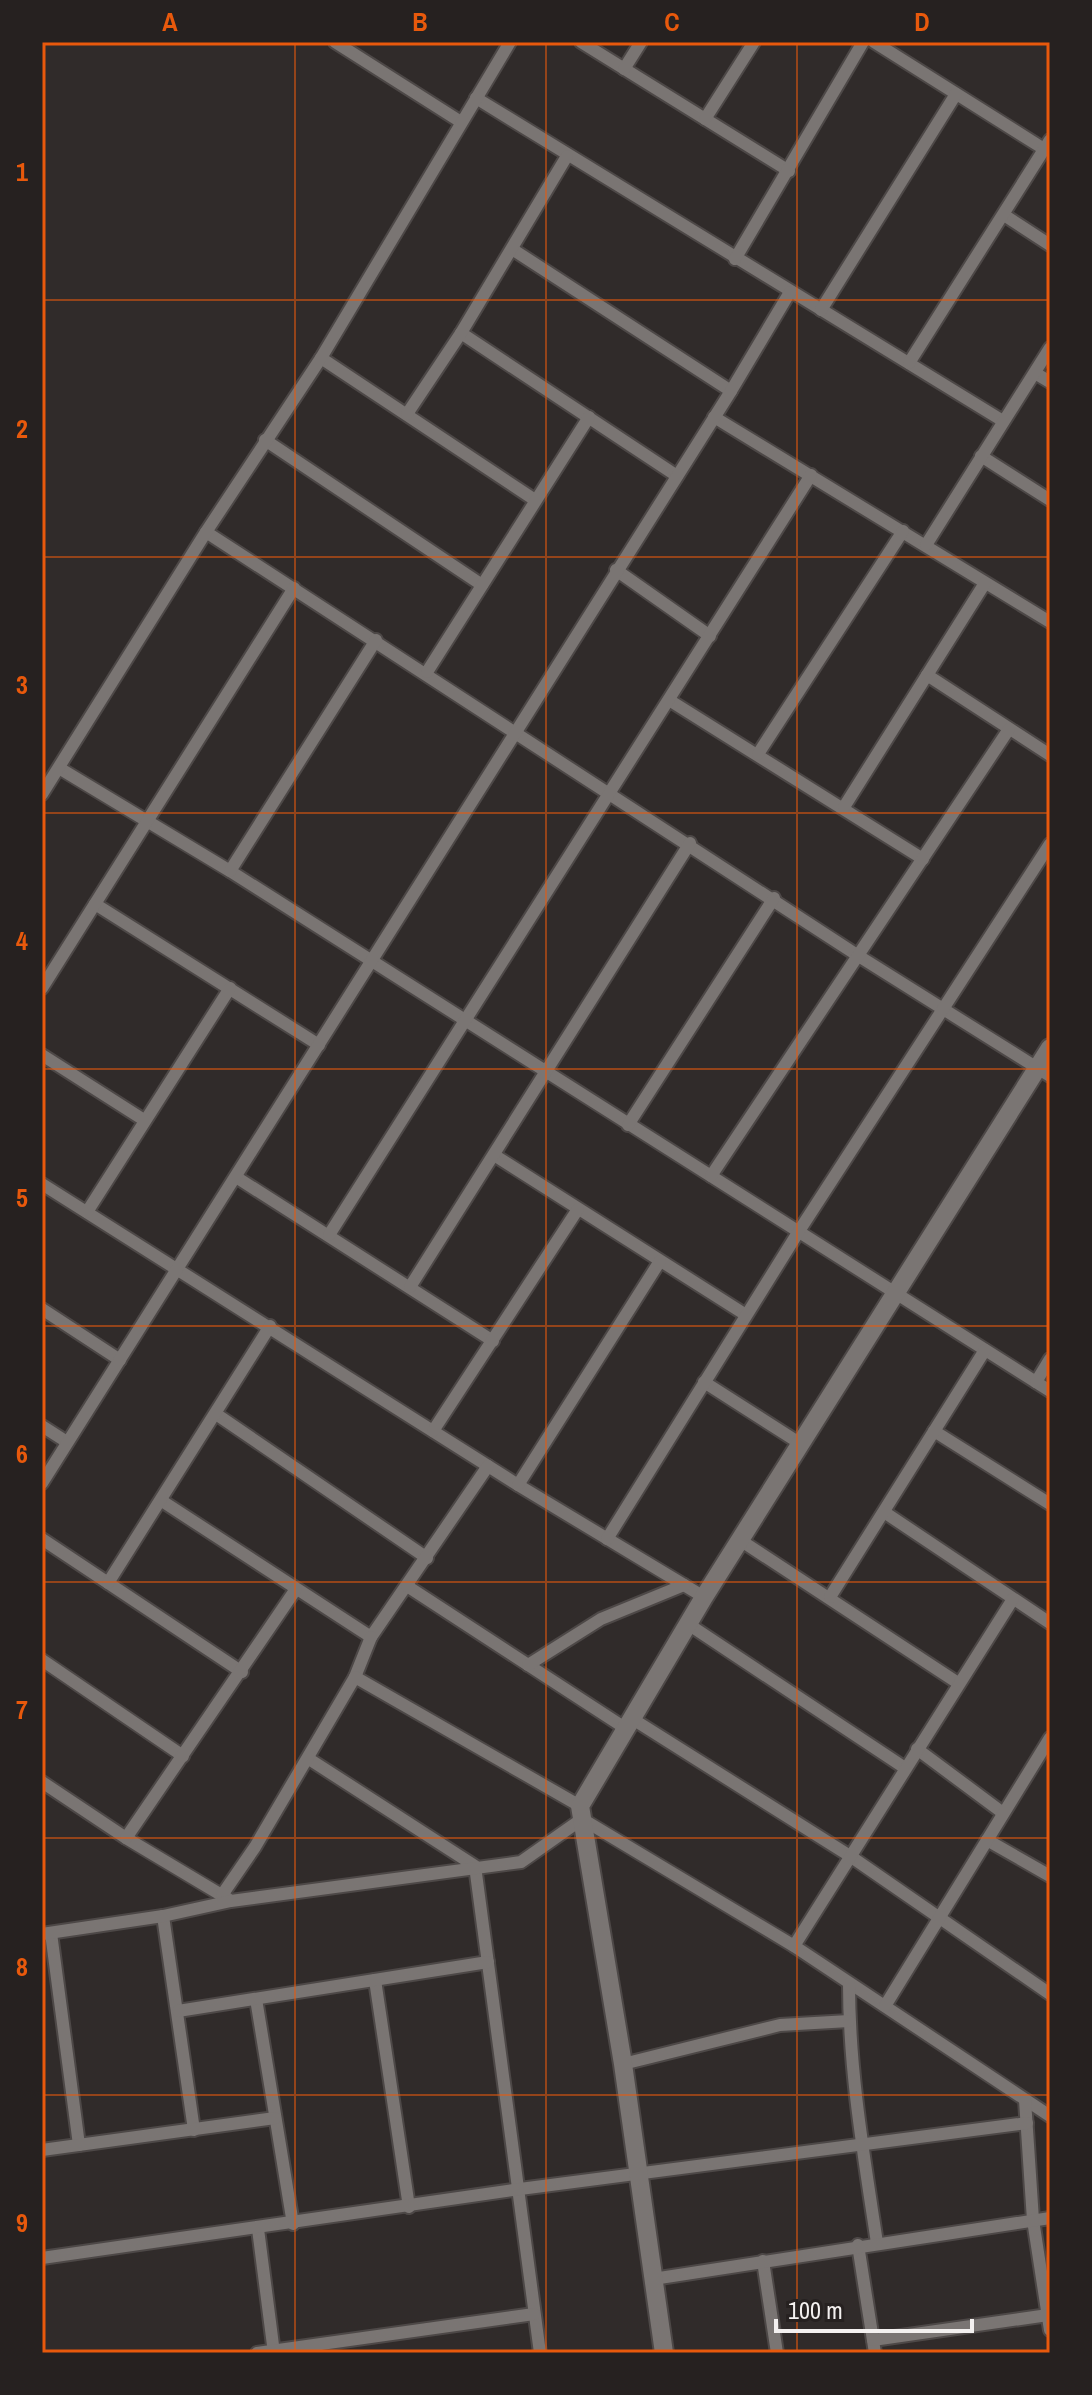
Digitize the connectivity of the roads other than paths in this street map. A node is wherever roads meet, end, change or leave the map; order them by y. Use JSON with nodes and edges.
{"nodes":[{"id":1,"x":335,"y":42,"type":"edge"},
{"id":2,"x":363,"y":42,"type":"edge"},
{"id":3,"x":510,"y":42,"type":"edge"},
{"id":4,"x":581,"y":42,"type":"edge"},
{"id":5,"x":641,"y":42,"type":"edge"},
{"id":6,"x":754,"y":42,"type":"edge"},
{"id":7,"x":863,"y":42,"type":"edge"},
{"id":8,"x":874,"y":42,"type":"edge"},
{"id":9,"x":356,"y":54,"type":"junction"},
{"id":10,"x":624,"y":69,"type":"junction"},
{"id":11,"x":956,"y":94,"type":"junction"},
{"id":12,"x":476,"y":98,"type":"junction"},
{"id":13,"x":705,"y":119,"type":"junction"},
{"id":14,"x":461,"y":122,"type":"junction"},
{"id":15,"x":1047,"y":145,"type":"edge"},
{"id":16,"x":567,"y":156,"type":"junction"},
{"id":17,"x":789,"y":171,"type":"junction"},
{"id":18,"x":1004,"y":215,"type":"junction"},
{"id":19,"x":1050,"y":245,"type":"edge"},
{"id":20,"x":512,"y":249,"type":"junction"},
{"id":21,"x":735,"y":259,"type":"junction"},
{"id":22,"x":790,"y":292,"type":"junction"},
{"id":23,"x":821,"y":310,"type":"junction"},
{"id":24,"x":461,"y":333,"type":"junction"},
{"id":25,"x":1050,"y":348,"type":"edge"},
{"id":26,"x":321,"y":358,"type":"junction"},
{"id":27,"x":909,"y":363,"type":"junction"},
{"id":28,"x":1035,"y":373,"type":"junction"},
{"id":29,"x":1050,"y":382,"type":"edge"},
{"id":30,"x":731,"y":391,"type":"junction"},
{"id":31,"x":407,"y":414,"type":"junction"},
{"id":32,"x":589,"y":417,"type":"junction"},
{"id":33,"x":714,"y":417,"type":"junction"},
{"id":34,"x":1003,"y":421,"type":"junction"},
{"id":35,"x":265,"y":440,"type":"junction"},
{"id":36,"x":981,"y":456,"type":"junction"},
{"id":37,"x":811,"y":475,"type":"junction"},
{"id":38,"x":677,"y":476,"type":"junction"},
{"id":39,"x":535,"y":500,"type":"junction"},
{"id":40,"x":1050,"y":500,"type":"edge"},
{"id":41,"x":903,"y":531,"type":"junction"},
{"id":42,"x":206,"y":532,"type":"junction"},
{"id":43,"x":926,"y":545,"type":"junction"},
{"id":44,"x":616,"y":570,"type":"junction"},
{"id":45,"x":985,"y":583,"type":"junction"},
{"id":46,"x":482,"y":585,"type":"junction"},
{"id":47,"x":294,"y":588,"type":"junction"},
{"id":48,"x":1050,"y":622,"type":"edge"},
{"id":49,"x":710,"y":636,"type":"junction"},
{"id":50,"x":376,"y":640,"type":"junction"},
{"id":51,"x":427,"y":672,"type":"junction"},
{"id":52,"x":927,"y":675,"type":"junction"},
{"id":53,"x":669,"y":700,"type":"junction"},
{"id":54,"x":1009,"y":729,"type":"junction"},
{"id":55,"x":517,"y":731,"type":"junction"},
{"id":56,"x":758,"y":754,"type":"junction"},
{"id":57,"x":1050,"y":755,"type":"edge"},
{"id":58,"x":59,"y":768,"type":"junction"},
{"id":59,"x":608,"y":791,"type":"junction"},
{"id":60,"x":42,"y":794,"type":"edge"},
{"id":61,"x":844,"y":807,"type":"junction"},
{"id":62,"x":146,"y":821,"type":"junction"},
{"id":63,"x":690,"y":843,"type":"junction"},
{"id":64,"x":1050,"y":844,"type":"edge"},
{"id":65,"x":923,"y":859,"type":"junction"},
{"id":66,"x":230,"y":871,"type":"junction"},
{"id":67,"x":774,"y":898,"type":"junction"},
{"id":68,"x":95,"y":904,"type":"junction"},
{"id":69,"x":857,"y":955,"type":"junction"},
{"id":70,"x":371,"y":962,"type":"junction"},
{"id":71,"x":42,"y":988,"type":"edge"},
{"id":72,"x":230,"y":988,"type":"junction"},
{"id":73,"x":944,"y":1009,"type":"junction"},
{"id":74,"x":464,"y":1020,"type":"junction"},
{"id":75,"x":319,"y":1045,"type":"junction"},
{"id":76,"x":1050,"y":1048,"type":"edge"},
{"id":77,"x":42,"y":1055,"type":"edge"},
{"id":78,"x":547,"y":1072,"type":"junction"},
{"id":79,"x":1044,"y":1072,"type":"edge"},
{"id":80,"x":144,"y":1120,"type":"junction"},
{"id":81,"x":628,"y":1125,"type":"junction"},
{"id":82,"x":494,"y":1155,"type":"junction"},
{"id":83,"x":711,"y":1176,"type":"junction"},
{"id":84,"x":236,"y":1177,"type":"junction"},
{"id":85,"x":42,"y":1184,"type":"edge"},
{"id":86,"x":578,"y":1209,"type":"junction"},
{"id":87,"x":87,"y":1212,"type":"junction"},
{"id":88,"x":799,"y":1231,"type":"junction"},
{"id":89,"x":329,"y":1235,"type":"junction"},
{"id":90,"x":660,"y":1261,"type":"junction"},
{"id":91,"x":178,"y":1269,"type":"junction"},
{"id":92,"x":410,"y":1287,"type":"junction"},
{"id":93,"x":893,"y":1294,"type":"junction"},
{"id":94,"x":42,"y":1309,"type":"edge"},
{"id":95,"x":746,"y":1315,"type":"junction"},
{"id":96,"x":270,"y":1326,"type":"junction"},
{"id":97,"x":493,"y":1341,"type":"junction"},
{"id":98,"x":985,"y":1350,"type":"junction"},
{"id":99,"x":1050,"y":1359,"type":"edge"},
{"id":100,"x":120,"y":1360,"type":"junction"},
{"id":101,"x":704,"y":1382,"type":"junction"},
{"id":102,"x":1036,"y":1382,"type":"junction"},
{"id":103,"x":1050,"y":1391,"type":"edge"},
{"id":104,"x":216,"y":1414,"type":"junction"},
{"id":105,"x":42,"y":1426,"type":"edge"},
{"id":106,"x":433,"y":1431,"type":"junction"},
{"id":107,"x":934,"y":1431,"type":"junction"},
{"id":108,"x":67,"y":1442,"type":"junction"},
{"id":109,"x":801,"y":1444,"type":"junction"},
{"id":110,"x":488,"y":1466,"type":"junction"},
{"id":111,"x":42,"y":1483,"type":"edge"},
{"id":112,"x":518,"y":1485,"type":"junction"},
{"id":113,"x":162,"y":1501,"type":"junction"},
{"id":114,"x":1050,"y":1504,"type":"edge"},
{"id":115,"x":884,"y":1512,"type":"junction"},
{"id":116,"x":42,"y":1539,"type":"edge"},
{"id":117,"x":607,"y":1539,"type":"junction"},
{"id":118,"x":740,"y":1540,"type":"junction"},
{"id":119,"x":427,"y":1558,"type":"junction"},
{"id":120,"x":108,"y":1583,"type":"junction"},
{"id":121,"x":684,"y":1585,"type":"junction"},
{"id":122,"x":407,"y":1586,"type":"junction"},
{"id":123,"x":296,"y":1589,"type":"junction"},
{"id":124,"x":704,"y":1597,"type":"junction"},
{"id":125,"x":830,"y":1597,"type":"junction"},
{"id":126,"x":1013,"y":1599,"type":"junction"},
{"id":127,"x":1050,"y":1623,"type":"edge"},
{"id":128,"x":688,"y":1624,"type":"junction"},
{"id":129,"x":371,"y":1637,"type":"junction"},
{"id":130,"x":42,"y":1660,"type":"edge"},
{"id":131,"x":528,"y":1665,"type":"junction"},
{"id":132,"x":242,"y":1672,"type":"junction"},
{"id":133,"x":355,"y":1677,"type":"junction"},
{"id":134,"x":958,"y":1683,"type":"junction"},
{"id":135,"x":628,"y":1723,"type":"junction"},
{"id":136,"x":1050,"y":1738,"type":"edge"},
{"id":137,"x":917,"y":1749,"type":"junction"},
{"id":138,"x":183,"y":1756,"type":"junction"},
{"id":139,"x":309,"y":1759,"type":"junction"},
{"id":140,"x":905,"y":1768,"type":"junction"},
{"id":141,"x":42,"y":1782,"type":"edge"},
{"id":142,"x":581,"y":1813,"type":"junction"},
{"id":143,"x":1003,"y":1813,"type":"junction"},
{"id":144,"x":126,"y":1838,"type":"junction"},
{"id":145,"x":987,"y":1840,"type":"junction"},
{"id":146,"x":850,"y":1856,"type":"junction"},
{"id":147,"x":475,"y":1866,"type":"junction"},
{"id":148,"x":1050,"y":1876,"type":"edge"},
{"id":149,"x":226,"y":1898,"type":"junction"},
{"id":150,"x":163,"y":1916,"type":"junction"},
{"id":151,"x":938,"y":1918,"type":"junction"},
{"id":152,"x":46,"y":1933,"type":"edge"},
{"id":153,"x":794,"y":1946,"type":"junction"},
{"id":154,"x":488,"y":1962,"type":"junction"},
{"id":155,"x":375,"y":1980,"type":"junction"},
{"id":156,"x":849,"y":1984,"type":"junction"},
{"id":157,"x":1050,"y":1994,"type":"edge"},
{"id":158,"x":256,"y":1999,"type":"junction"},
{"id":159,"x":885,"y":2006,"type":"junction"},
{"id":160,"x":178,"y":2011,"type":"junction"},
{"id":161,"x":849,"y":2021,"type":"junction"},
{"id":162,"x":623,"y":2064,"type":"junction"},
{"id":163,"x":1025,"y":2100,"type":"junction"},
{"id":164,"x":1050,"y":2116,"type":"edge"},
{"id":165,"x":275,"y":2118,"type":"junction"},
{"id":166,"x":1027,"y":2123,"type":"junction"},
{"id":167,"x":194,"y":2130,"type":"junction"},
{"id":168,"x":862,"y":2143,"type":"junction"},
{"id":169,"x":79,"y":2145,"type":"junction"},
{"id":170,"x":42,"y":2150,"type":"edge"},
{"id":171,"x":639,"y":2174,"type":"junction"},
{"id":172,"x":520,"y":2189,"type":"junction"},
{"id":173,"x":409,"y":2207,"type":"junction"},
{"id":174,"x":1050,"y":2218,"type":"edge"},
{"id":175,"x":1033,"y":2220,"type":"junction"},
{"id":176,"x":293,"y":2224,"type":"junction"},
{"id":177,"x":258,"y":2229,"type":"junction"},
{"id":178,"x":877,"y":2243,"type":"junction"},
{"id":179,"x":858,"y":2245,"type":"junction"},
{"id":180,"x":42,"y":2258,"type":"edge"},
{"id":181,"x":763,"y":2261,"type":"junction"},
{"id":182,"x":653,"y":2279,"type":"junction"},
{"id":183,"x":534,"y":2314,"type":"junction"},
{"id":184,"x":1048,"y":2315,"type":"junction"},
{"id":185,"x":1050,"y":2330,"type":"edge"},
{"id":186,"x":874,"y":2347,"type":"edge"},
{"id":187,"x":274,"y":2352,"type":"edge"},
{"id":188,"x":257,"y":2353,"type":"edge"},
{"id":189,"x":540,"y":2353,"type":"edge"},
{"id":190,"x":664,"y":2353,"type":"edge"},
{"id":191,"x":777,"y":2353,"type":"edge"}],
"edges":[{"from":1,"to":9,"type":"street"},
{"from":2,"to":9,"type":"street"},
{"from":3,"to":12,"type":"street"},
{"from":4,"to":10,"type":"street"},
{"from":5,"to":10,"type":"street"},
{"from":6,"to":13,"type":"street"},
{"from":7,"to":17,"type":"street"},
{"from":8,"to":11,"type":"street"},
{"from":9,"to":14,"type":"street"},
{"from":10,"to":13,"type":"street"},
{"from":11,"to":15,"type":"street"},
{"from":11,"to":23,"type":"street"},
{"from":12,"to":14,"type":"street"},
{"from":12,"to":16,"type":"street"},
{"from":13,"to":17,"type":"street"},
{"from":14,"to":26,"type":"street"},
{"from":15,"to":18,"type":"street"},
{"from":16,"to":20,"type":"street"},
{"from":16,"to":21,"type":"street"},
{"from":17,"to":21,"type":"street"},
{"from":18,"to":19,"type":"street"},
{"from":18,"to":27,"type":"street"},
{"from":20,"to":24,"type":"street"},
{"from":20,"to":30,"type":"street"},
{"from":21,"to":22,"type":"street"},
{"from":22,"to":23,"type":"street"},
{"from":22,"to":30,"type":"street"},
{"from":23,"to":27,"type":"street"},
{"from":24,"to":31,"type":"street"},
{"from":24,"to":32,"type":"street"},
{"from":25,"to":28,"type":"street"},
{"from":26,"to":31,"type":"street"},
{"from":26,"to":35,"type":"street"},
{"from":27,"to":34,"type":"street"},
{"from":28,"to":29,"type":"street"},
{"from":28,"to":34,"type":"street"},
{"from":30,"to":33,"type":"street"},
{"from":31,"to":39,"type":"street"},
{"from":32,"to":38,"type":"street"},
{"from":32,"to":39,"type":"street"},
{"from":33,"to":37,"type":"street"},
{"from":33,"to":38,"type":"street"},
{"from":34,"to":36,"type":"street"},
{"from":35,"to":42,"type":"street"},
{"from":35,"to":46,"type":"street"},
{"from":36,"to":40,"type":"street"},
{"from":36,"to":43,"type":"street"},
{"from":37,"to":41,"type":"street"},
{"from":37,"to":49,"type":"street"},
{"from":38,"to":44,"type":"street"},
{"from":39,"to":46,"type":"street"},
{"from":41,"to":43,"type":"street"},
{"from":41,"to":56,"type":"street"},
{"from":42,"to":47,"type":"street"},
{"from":42,"to":58,"type":"street"},
{"from":43,"to":45,"type":"street"},
{"from":44,"to":49,"type":"street"},
{"from":44,"to":55,"type":"street"},
{"from":45,"to":48,"type":"street"},
{"from":45,"to":52,"type":"street"},
{"from":46,"to":51,"type":"street"},
{"from":47,"to":50,"type":"street"},
{"from":47,"to":62,"type":"street"},
{"from":49,"to":53,"type":"street"},
{"from":50,"to":51,"type":"street"},
{"from":50,"to":66,"type":"street"},
{"from":51,"to":55,"type":"street"},
{"from":52,"to":54,"type":"street"},
{"from":52,"to":61,"type":"street"},
{"from":53,"to":56,"type":"street"},
{"from":53,"to":59,"type":"street"},
{"from":54,"to":57,"type":"street"},
{"from":54,"to":65,"type":"street"},
{"from":55,"to":59,"type":"street"},
{"from":55,"to":70,"type":"street"},
{"from":56,"to":61,"type":"street"},
{"from":58,"to":60,"type":"street"},
{"from":58,"to":62,"type":"street"},
{"from":59,"to":63,"type":"street"},
{"from":59,"to":74,"type":"street"},
{"from":61,"to":65,"type":"street"},
{"from":62,"to":66,"type":"street"},
{"from":62,"to":68,"type":"street"},
{"from":63,"to":67,"type":"street"},
{"from":63,"to":78,"type":"street"},
{"from":64,"to":73,"type":"street"},
{"from":65,"to":69,"type":"street"},
{"from":66,"to":70,"type":"street"},
{"from":67,"to":69,"type":"street"},
{"from":67,"to":81,"type":"street"},
{"from":68,"to":71,"type":"street"},
{"from":68,"to":72,"type":"street"},
{"from":69,"to":73,"type":"street"},
{"from":69,"to":83,"type":"street"},
{"from":70,"to":74,"type":"street"},
{"from":70,"to":75,"type":"street"},
{"from":72,"to":75,"type":"street"},
{"from":72,"to":80,"type":"street"},
{"from":73,"to":79,"type":"street"},
{"from":73,"to":88,"type":"street"},
{"from":74,"to":78,"type":"street"},
{"from":74,"to":89,"type":"street"},
{"from":75,"to":84,"type":"street"},
{"from":76,"to":79,"type":"street"},
{"from":77,"to":80,"type":"street"},
{"from":78,"to":81,"type":"street"},
{"from":78,"to":82,"type":"street"},
{"from":79,"to":93,"type":"street"},
{"from":80,"to":87,"type":"street"},
{"from":81,"to":83,"type":"street"},
{"from":82,"to":86,"type":"street"},
{"from":82,"to":92,"type":"street"},
{"from":83,"to":88,"type":"street"},
{"from":84,"to":89,"type":"street"},
{"from":84,"to":91,"type":"street"},
{"from":85,"to":87,"type":"street"},
{"from":86,"to":90,"type":"street"},
{"from":86,"to":97,"type":"street"},
{"from":87,"to":91,"type":"street"},
{"from":88,"to":93,"type":"street"},
{"from":88,"to":95,"type":"street"},
{"from":89,"to":92,"type":"street"},
{"from":90,"to":95,"type":"street"},
{"from":90,"to":112,"type":"street"},
{"from":91,"to":96,"type":"street"},
{"from":91,"to":100,"type":"street"},
{"from":92,"to":97,"type":"street"},
{"from":93,"to":98,"type":"street"},
{"from":93,"to":109,"type":"street"},
{"from":94,"to":100,"type":"street"},
{"from":95,"to":101,"type":"street"},
{"from":96,"to":104,"type":"street"},
{"from":96,"to":106,"type":"street"},
{"from":97,"to":106,"type":"street"},
{"from":98,"to":102,"type":"street"},
{"from":98,"to":107,"type":"street"},
{"from":99,"to":102,"type":"street"},
{"from":100,"to":108,"type":"street"},
{"from":101,"to":109,"type":"street"},
{"from":101,"to":117,"type":"street"},
{"from":102,"to":103,"type":"street"},
{"from":104,"to":113,"type":"street"},
{"from":104,"to":119,"type":"street"},
{"from":105,"to":108,"type":"street"},
{"from":106,"to":110,"type":"street"},
{"from":107,"to":114,"type":"street"},
{"from":107,"to":115,"type":"street"},
{"from":108,"to":111,"type":"street"},
{"from":109,"to":118,"type":"street"},
{"from":110,"to":112,"type":"street"},
{"from":110,"to":119,"type":"street"},
{"from":112,"to":117,"type":"street"},
{"from":113,"to":120,"type":"street"},
{"from":113,"to":123,"type":"street"},
{"from":115,"to":125,"type":"street"},
{"from":115,"to":126,"type":"street"},
{"from":116,"to":120,"type":"street"},
{"from":117,"to":121,"type":"street"},
{"from":118,"to":124,"type":"street"},
{"from":118,"to":125,"type":"street"},
{"from":119,"to":122,"type":"street"},
{"from":120,"to":132,"type":"street"},
{"from":121,"to":124,"type":"street"},
{"from":121,"to":131,"type":"street"},
{"from":122,"to":129,"type":"street"},
{"from":122,"to":131,"type":"street"},
{"from":123,"to":129,"type":"street"},
{"from":123,"to":132,"type":"street"},
{"from":124,"to":128,"type":"street"},
{"from":125,"to":134,"type":"street"},
{"from":126,"to":127,"type":"street"},
{"from":126,"to":134,"type":"street"},
{"from":128,"to":135,"type":"street"},
{"from":128,"to":140,"type":"street"},
{"from":129,"to":133,"type":"street"},
{"from":130,"to":138,"type":"street"},
{"from":131,"to":135,"type":"street"},
{"from":132,"to":138,"type":"street"},
{"from":133,"to":139,"type":"street"},
{"from":133,"to":142,"type":"street"},
{"from":134,"to":137,"type":"street"},
{"from":135,"to":142,"type":"street"},
{"from":135,"to":146,"type":"street"},
{"from":136,"to":143,"type":"street"},
{"from":137,"to":140,"type":"street"},
{"from":137,"to":143,"type":"street"},
{"from":138,"to":144,"type":"street"},
{"from":139,"to":147,"type":"street"},
{"from":139,"to":149,"type":"street"},
{"from":140,"to":146,"type":"street"},
{"from":141,"to":144,"type":"street"},
{"from":142,"to":147,"type":"street"},
{"from":142,"to":153,"type":"street"},
{"from":142,"to":162,"type":"street"},
{"from":143,"to":145,"type":"street"},
{"from":144,"to":149,"type":"street"},
{"from":145,"to":148,"type":"street"},
{"from":145,"to":151,"type":"street"},
{"from":146,"to":151,"type":"street"},
{"from":146,"to":153,"type":"street"},
{"from":147,"to":149,"type":"street"},
{"from":147,"to":154,"type":"street"},
{"from":149,"to":150,"type":"street"},
{"from":150,"to":152,"type":"street"},
{"from":150,"to":160,"type":"street"},
{"from":151,"to":157,"type":"street"},
{"from":151,"to":159,"type":"street"},
{"from":152,"to":169,"type":"street"},
{"from":153,"to":156,"type":"street"},
{"from":154,"to":155,"type":"street"},
{"from":154,"to":172,"type":"street"},
{"from":155,"to":158,"type":"street"},
{"from":155,"to":173,"type":"street"},
{"from":156,"to":159,"type":"street"},
{"from":156,"to":161,"type":"street"},
{"from":158,"to":160,"type":"street"},
{"from":158,"to":165,"type":"street"},
{"from":159,"to":163,"type":"street"},
{"from":160,"to":167,"type":"street"},
{"from":161,"to":162,"type":"street"},
{"from":161,"to":168,"type":"street"},
{"from":162,"to":171,"type":"street"},
{"from":163,"to":164,"type":"street"},
{"from":163,"to":166,"type":"street"},
{"from":165,"to":167,"type":"street"},
{"from":165,"to":176,"type":"street"},
{"from":166,"to":168,"type":"street"},
{"from":166,"to":175,"type":"street"},
{"from":167,"to":169,"type":"street"},
{"from":168,"to":171,"type":"street"},
{"from":168,"to":178,"type":"street"},
{"from":169,"to":170,"type":"street"},
{"from":171,"to":172,"type":"street"},
{"from":171,"to":182,"type":"street"},
{"from":172,"to":173,"type":"street"},
{"from":172,"to":183,"type":"street"},
{"from":173,"to":176,"type":"street"},
{"from":174,"to":175,"type":"street"},
{"from":175,"to":178,"type":"street"},
{"from":175,"to":184,"type":"street"},
{"from":176,"to":177,"type":"street"},
{"from":177,"to":180,"type":"street"},
{"from":177,"to":187,"type":"street"},
{"from":178,"to":179,"type":"street"},
{"from":179,"to":181,"type":"street"},
{"from":179,"to":186,"type":"street"},
{"from":181,"to":182,"type":"street"},
{"from":181,"to":191,"type":"street"},
{"from":182,"to":190,"type":"street"},
{"from":183,"to":187,"type":"street"},
{"from":183,"to":189,"type":"street"},
{"from":184,"to":185,"type":"street"},
{"from":184,"to":186,"type":"street"},
{"from":187,"to":188,"type":"street"}]}
